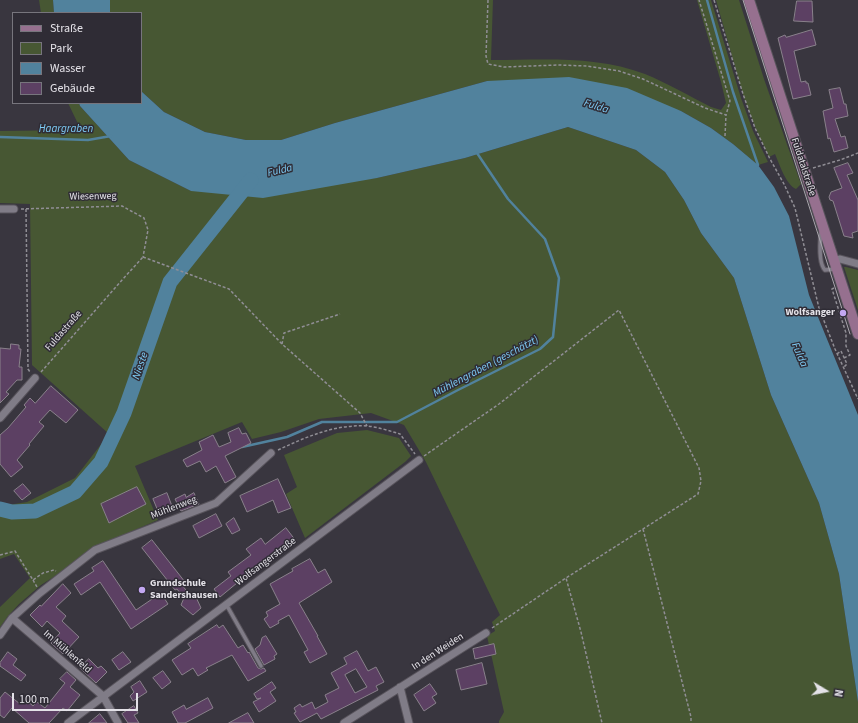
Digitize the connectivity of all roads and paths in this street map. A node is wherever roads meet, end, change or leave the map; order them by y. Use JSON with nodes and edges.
{"nodes":[{"id":1,"x":488,"y":0,"type":"edge"},
{"id":2,"x":699,"y":0,"type":"edge"},
{"id":3,"x":714,"y":0,"type":"edge"},
{"id":4,"x":750,"y":0,"type":"edge"},
{"id":5,"x":726,"y":115,"type":"junction"},
{"id":6,"x":726,"y":136,"type":"dead end"},
{"id":7,"x":858,"y":153,"type":"edge"},
{"id":8,"x":811,"y":168,"type":"dead end"},
{"id":9,"x":0,"y":209,"type":"edge"},
{"id":10,"x":14,"y":209,"type":"joint"},
{"id":11,"x":26,"y":209,"type":"junction"},
{"id":12,"x":143,"y":257,"type":"junction"},
{"id":13,"x":858,"y":264,"type":"edge"},
{"id":14,"x":835,"y":265,"type":"junction"},
{"id":15,"x":340,"y":314,"type":"dead end"},
{"id":16,"x":858,"y":334,"type":"edge"},
{"id":17,"x":282,"y":344,"type":"junction"},
{"id":18,"x":837,"y":354,"type":"junction"},
{"id":19,"x":850,"y":355,"type":"dead end"},
{"id":20,"x":844,"y":358,"type":"junction"},
{"id":21,"x":844,"y":367,"type":"junction"},
{"id":22,"x":35,"y":378,"type":"junction"},
{"id":23,"x":858,"y":399,"type":"edge"},
{"id":24,"x":0,"y":418,"type":"edge"},
{"id":25,"x":367,"y":426,"type":"junction"},
{"id":26,"x":271,"y":453,"type":"joint"},
{"id":27,"x":419,"y":460,"type":"junction"},
{"id":28,"x":643,"y":529,"type":"junction"},
{"id":29,"x":0,"y":555,"type":"edge"},
{"id":30,"x":61,"y":577,"type":"junction"},
{"id":31,"x":566,"y":578,"type":"junction"},
{"id":32,"x":33,"y":580,"type":"junction"},
{"id":33,"x":35,"y":583,"type":"dead end"},
{"id":34,"x":226,"y":604,"type":"junction"},
{"id":35,"x":12,"y":618,"type":"junction"},
{"id":36,"x":486,"y":633,"type":"joint"},
{"id":37,"x":0,"y":635,"type":"edge"},
{"id":38,"x":261,"y":666,"type":"dead end"},
{"id":39,"x":400,"y":687,"type":"junction"},
{"id":40,"x":103,"y":696,"type":"junction"},
{"id":41,"x":68,"y":723,"type":"edge"},
{"id":42,"x":118,"y":723,"type":"edge"},
{"id":43,"x":344,"y":723,"type":"edge"},
{"id":44,"x":409,"y":723,"type":"edge"},
{"id":45,"x":602,"y":723,"type":"edge"},
{"id":46,"x":691,"y":723,"type":"edge"}],
"edges":[{"from":1,"to":5,"type":"path"},
{"from":2,"to":5,"type":"path"},
{"from":3,"to":18,"type":"path"},
{"from":4,"to":14,"type":"main road","name":"Fuldatalstraße"},
{"from":5,"to":6,"type":"path"},
{"from":7,"to":8,"type":"path"},
{"from":9,"to":10,"type":"street"},
{"from":10,"to":11,"type":"path","name":"Wiesenweg"},
{"from":11,"to":12,"type":"path","name":"Wiesenweg"},
{"from":11,"to":22,"type":"path"},
{"from":12,"to":17,"type":"path"},
{"from":12,"to":22,"type":"path","name":"Fuldastraße"},
{"from":13,"to":14,"type":"street"},
{"from":14,"to":16,"type":"main road","name":"Fuldatalstraße"},
{"from":15,"to":17,"type":"path"},
{"from":17,"to":25,"type":"path"},
{"from":18,"to":20,"type":"path"},
{"from":18,"to":21,"type":"path"},
{"from":19,"to":20,"type":"path"},
{"from":20,"to":21,"type":"path"},
{"from":21,"to":23,"type":"path"},
{"from":22,"to":24,"type":"street"},
{"from":25,"to":26,"type":"path"},
{"from":25,"to":27,"type":"path"},
{"from":26,"to":30,"type":"street","name":"Mühlenweg"},
{"from":27,"to":28,"type":"path"},
{"from":27,"to":34,"type":"street","name":"Wolfsangerstraße"},
{"from":28,"to":31,"type":"path"},
{"from":28,"to":46,"type":"path"},
{"from":29,"to":32,"type":"path"},
{"from":30,"to":32,"type":"path"},
{"from":30,"to":35,"type":"street","name":"Mühlenweg"},
{"from":31,"to":36,"type":"path"},
{"from":31,"to":45,"type":"path"},
{"from":32,"to":33,"type":"path"},
{"from":34,"to":38,"type":"lane"},
{"from":34,"to":40,"type":"street","name":"Wolfsangerstraße"},
{"from":35,"to":37,"type":"street","name":"Mühlenweg"},
{"from":35,"to":40,"type":"street","name":"Im Mühlenfeld"},
{"from":36,"to":39,"type":"street","name":"In den Weiden"},
{"from":39,"to":43,"type":"street","name":"In den Weiden"},
{"from":39,"to":44,"type":"street"},
{"from":40,"to":41,"type":"street","name":"Wolfsangerstraße"},
{"from":40,"to":42,"type":"street","name":"Im Mühlenfeld"}]}
